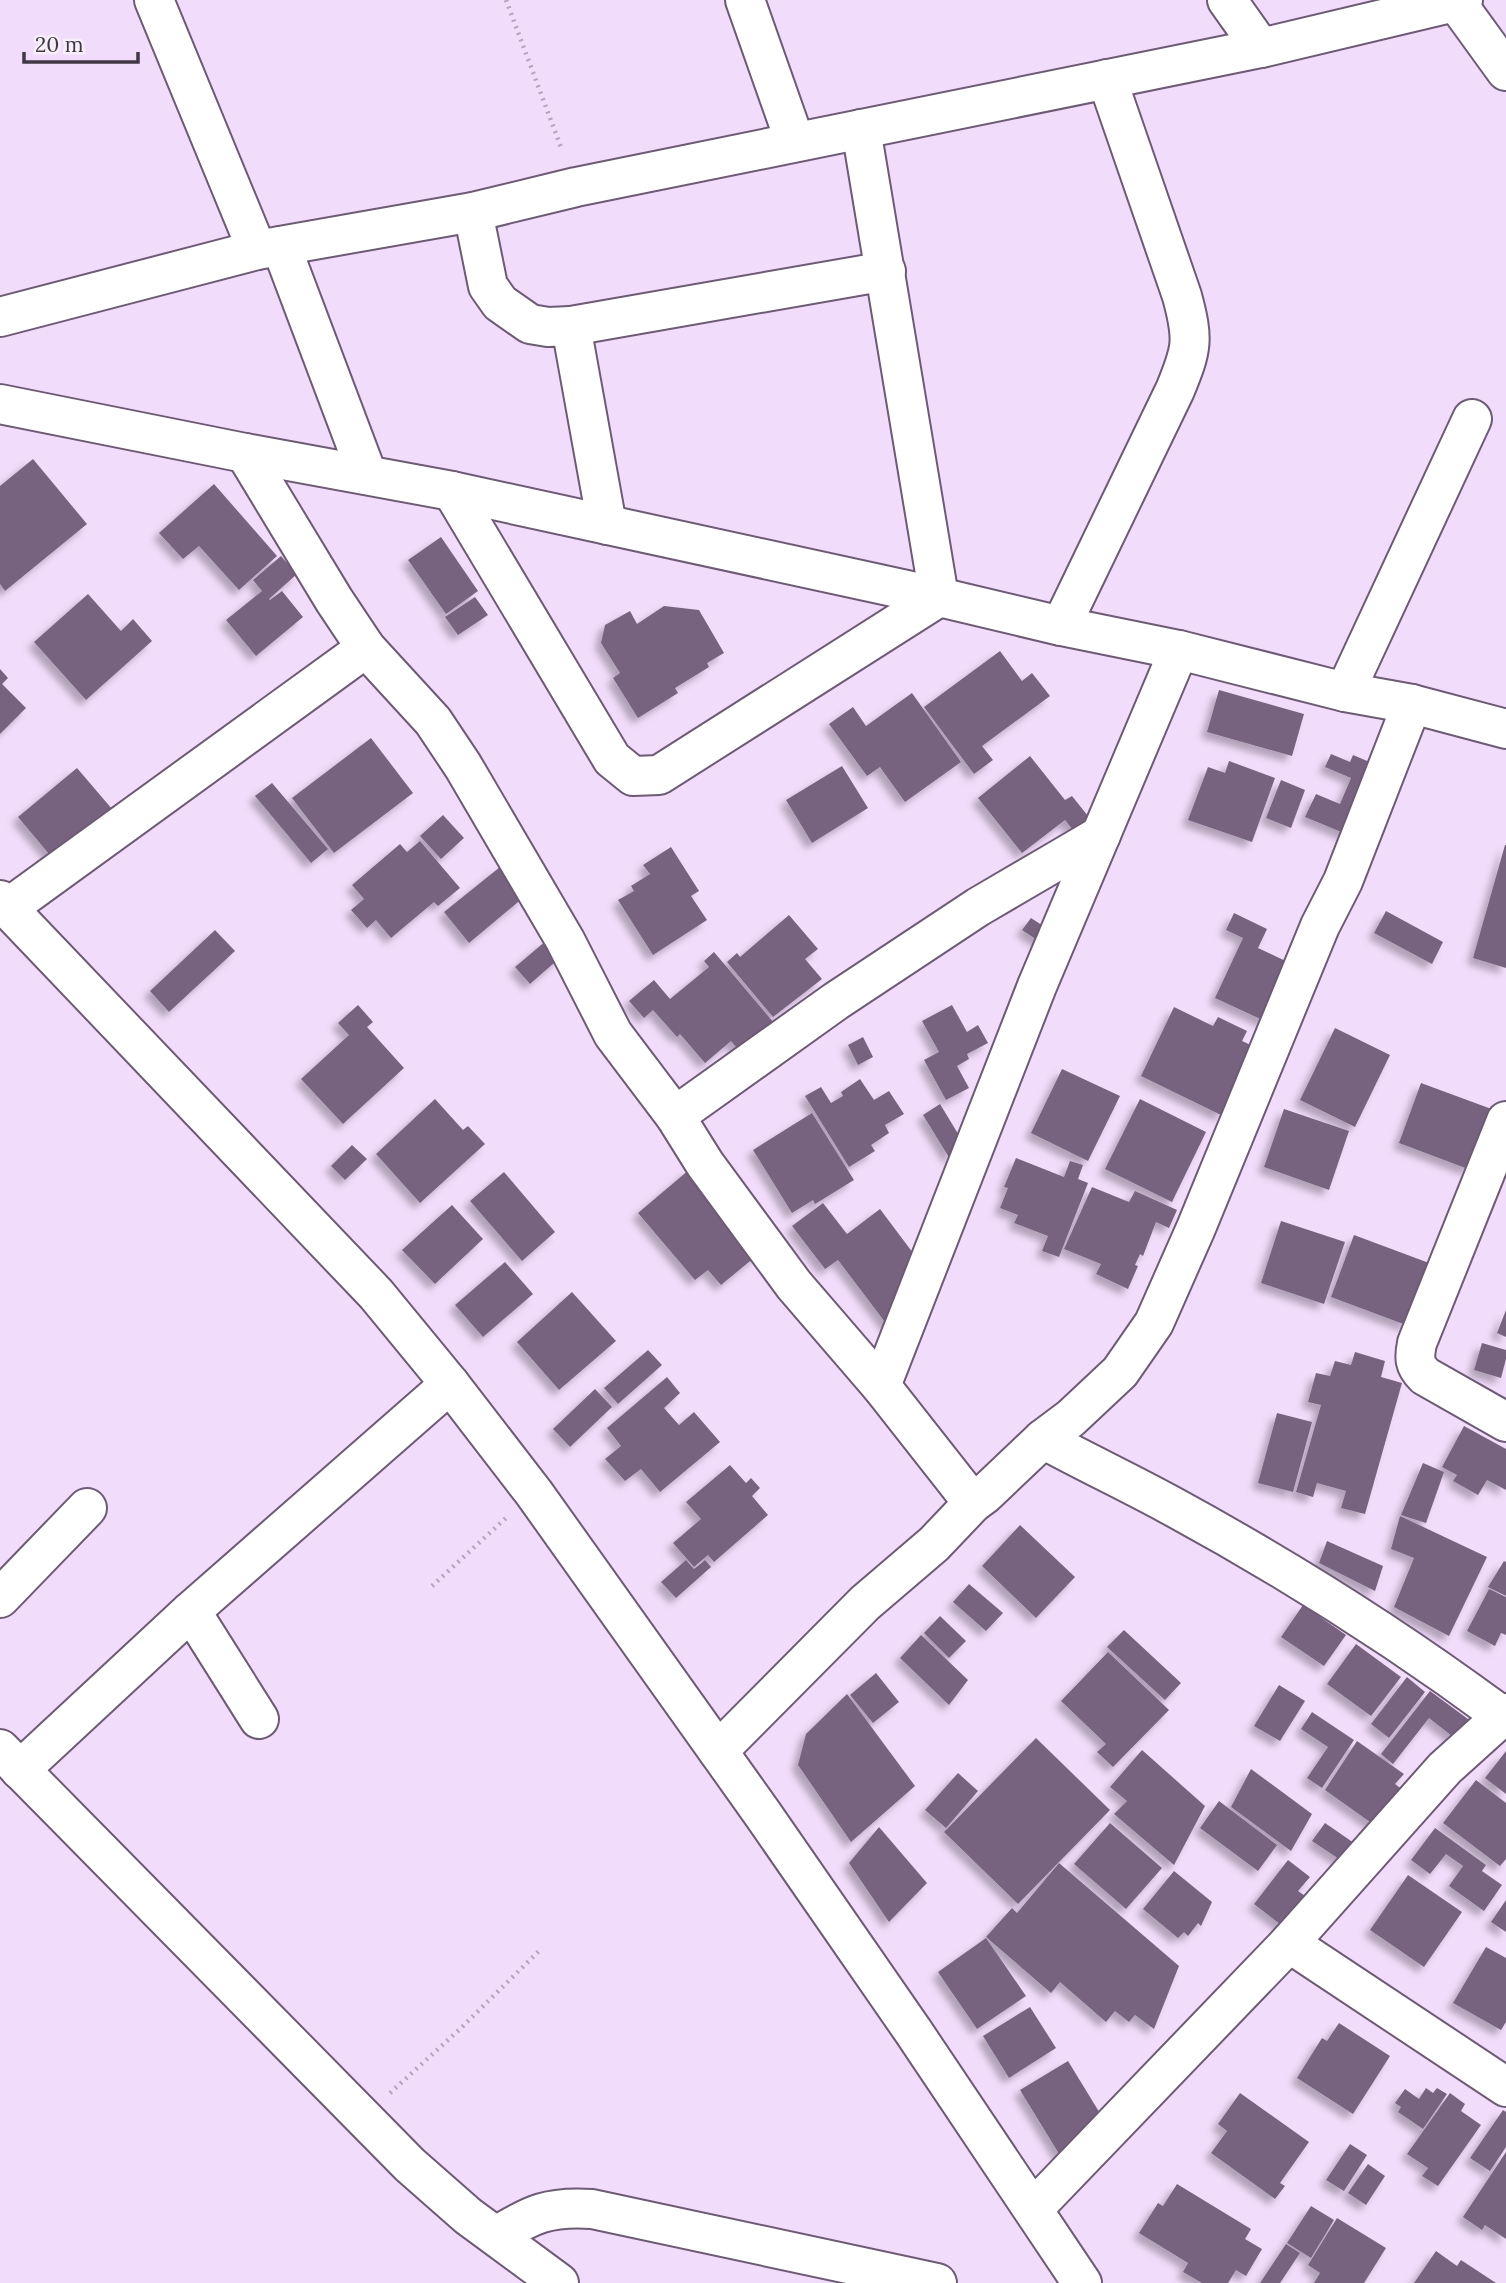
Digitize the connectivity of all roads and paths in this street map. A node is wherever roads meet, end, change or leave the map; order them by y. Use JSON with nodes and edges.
{"nodes":[{"id":1,"x":154,"y":0,"type":"edge"},
{"id":2,"x":506,"y":0,"type":"edge"},
{"id":3,"x":745,"y":0,"type":"edge"},
{"id":4,"x":1227,"y":0,"type":"edge"},
{"id":5,"x":1459,"y":1,"type":"edge"},
{"id":6,"x":1261,"y":48,"type":"junction"},
{"id":7,"x":1506,"y":71,"type":"edge"},
{"id":8,"x":1107,"y":79,"type":"junction"},
{"id":9,"x":862,"y":129,"type":"junction"},
{"id":10,"x":795,"y":142,"type":"junction"},
{"id":11,"x":576,"y":187,"type":"junction"},
{"id":12,"x":472,"y":212,"type":"junction"},
{"id":13,"x":269,"y":248,"type":"junction"},
{"id":14,"x":887,"y":271,"type":"junction"},
{"id":15,"x":0,"y":317,"type":"edge"},
{"id":16,"x":570,"y":326,"type":"junction"},
{"id":17,"x":0,"y":404,"type":"edge"},
{"id":18,"x":1472,"y":419,"type":"dead end"},
{"id":19,"x":245,"y":453,"type":"junction"},
{"id":20,"x":367,"y":474,"type":"junction"},
{"id":21,"x":452,"y":491,"type":"junction"},
{"id":22,"x":607,"y":525,"type":"junction"},
{"id":23,"x":939,"y":597,"type":"junction"},
{"id":24,"x":1061,"y":626,"type":"junction"},
{"id":25,"x":366,"y":648,"type":"junction"},
{"id":26,"x":1179,"y":650,"type":"junction"},
{"id":27,"x":1345,"y":692,"type":"junction"},
{"id":28,"x":1412,"y":704,"type":"junction"},
{"id":29,"x":1506,"y":729,"type":"edge"},
{"id":30,"x":1101,"y":835,"type":"junction"},
{"id":31,"x":4,"y":904,"type":"edge"},
{"id":32,"x":676,"y":1116,"type":"junction"},
{"id":33,"x":1506,"y":1121,"type":"edge"},
{"id":34,"x":450,"y":1384,"type":"junction"},
{"id":35,"x":881,"y":1385,"type":"junction"},
{"id":36,"x":1506,"y":1422,"type":"edge"},
{"id":37,"x":1043,"y":1439,"type":"junction"},
{"id":38,"x":534,"y":1493,"type":"junction"},
{"id":39,"x":972,"y":1503,"type":"junction"},
{"id":40,"x":87,"y":1508,"type":"dead end"},
{"id":41,"x":432,"y":1586,"type":"dead end"},
{"id":42,"x":0,"y":1598,"type":"edge"},
{"id":43,"x":191,"y":1611,"type":"junction"},
{"id":44,"x":1504,"y":1715,"type":"edge"},
{"id":45,"x":259,"y":1719,"type":"dead end"},
{"id":46,"x":718,"y":1751,"type":"junction"},
{"id":47,"x":10,"y":1759,"type":"edge"},
{"id":48,"x":1289,"y":1943,"type":"junction"},
{"id":49,"x":542,"y":1948,"type":"dead end"},
{"id":50,"x":1501,"y":2072,"type":"edge"},
{"id":51,"x":362,"y":2118,"type":"junction"},
{"id":52,"x":1034,"y":2208,"type":"junction"},
{"id":53,"x":496,"y":2236,"type":"junction"},
{"id":54,"x":559,"y":2283,"type":"edge"},
{"id":55,"x":937,"y":2283,"type":"edge"},
{"id":56,"x":1082,"y":2283,"type":"edge"}],
"edges":[{"from":1,"to":13,"type":"street"},
{"from":2,"to":11,"type":"path"},
{"from":3,"to":10,"type":"street"},
{"from":4,"to":6,"type":"street"},
{"from":5,"to":6,"type":"street"},
{"from":5,"to":7,"type":"street"},
{"from":6,"to":8,"type":"street"},
{"from":8,"to":9,"type":"street"},
{"from":8,"to":24,"type":"street"},
{"from":9,"to":10,"type":"street"},
{"from":9,"to":14,"type":"street"},
{"from":10,"to":11,"type":"street"},
{"from":11,"to":12,"type":"street"},
{"from":12,"to":13,"type":"street"},
{"from":12,"to":16,"type":"street"},
{"from":13,"to":15,"type":"street"},
{"from":13,"to":20,"type":"street"},
{"from":14,"to":16,"type":"street"},
{"from":14,"to":23,"type":"street"},
{"from":16,"to":22,"type":"street"},
{"from":17,"to":19,"type":"street"},
{"from":18,"to":27,"type":"street"},
{"from":19,"to":20,"type":"street"},
{"from":19,"to":25,"type":"street"},
{"from":20,"to":21,"type":"street"},
{"from":21,"to":22,"type":"street"},
{"from":21,"to":23,"type":"street"},
{"from":22,"to":23,"type":"street"},
{"from":23,"to":24,"type":"street"},
{"from":24,"to":26,"type":"street"},
{"from":25,"to":31,"type":"street"},
{"from":25,"to":32,"type":"street"},
{"from":26,"to":27,"type":"street"},
{"from":26,"to":30,"type":"street"},
{"from":27,"to":28,"type":"street"},
{"from":28,"to":29,"type":"street"},
{"from":28,"to":37,"type":"street"},
{"from":30,"to":32,"type":"street"},
{"from":30,"to":35,"type":"street"},
{"from":31,"to":34,"type":"street"},
{"from":32,"to":35,"type":"street"},
{"from":33,"to":36,"type":"street"},
{"from":34,"to":38,"type":"street"},
{"from":34,"to":43,"type":"street"},
{"from":35,"to":39,"type":"street"},
{"from":37,"to":39,"type":"street"},
{"from":37,"to":44,"type":"street"},
{"from":38,"to":41,"type":"path"},
{"from":38,"to":46,"type":"street"},
{"from":39,"to":46,"type":"street"},
{"from":40,"to":42,"type":"street"},
{"from":43,"to":45,"type":"street"},
{"from":43,"to":47,"type":"street"},
{"from":44,"to":48,"type":"street"},
{"from":46,"to":52,"type":"street"},
{"from":47,"to":51,"type":"street"},
{"from":48,"to":50,"type":"street"},
{"from":48,"to":52,"type":"street"},
{"from":49,"to":51,"type":"path"},
{"from":51,"to":53,"type":"street"},
{"from":52,"to":56,"type":"street"},
{"from":53,"to":54,"type":"street"},
{"from":53,"to":55,"type":"street"}]}
